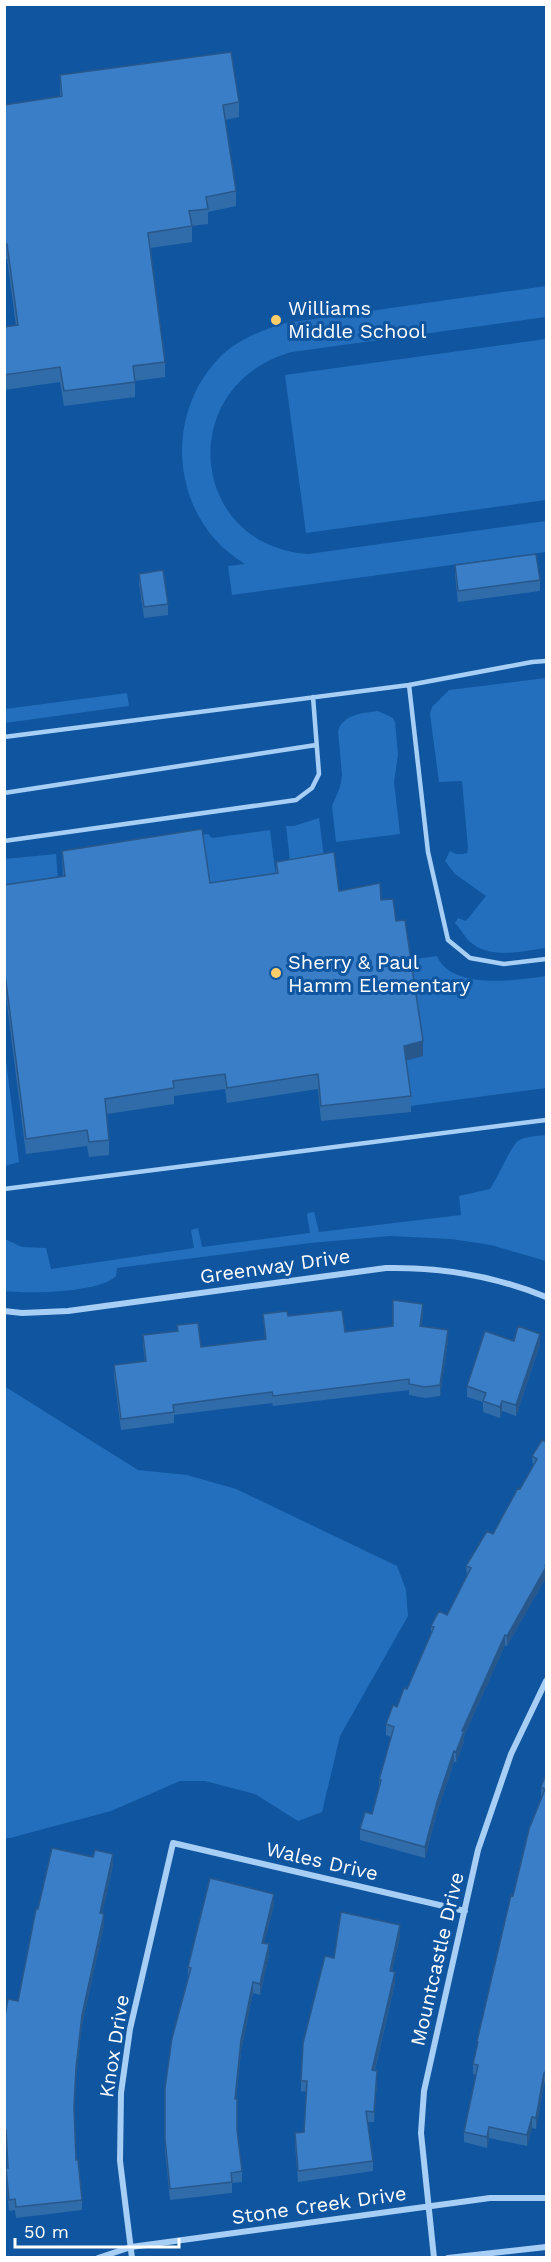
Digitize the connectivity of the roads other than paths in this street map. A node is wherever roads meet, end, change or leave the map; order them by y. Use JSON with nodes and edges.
{"nodes":[{"id":1,"x":546,"y":661,"type":"edge"},
{"id":2,"x":409,"y":685,"type":"junction"},
{"id":3,"x":313,"y":697,"type":"junction"},
{"id":4,"x":4,"y":737,"type":"edge"},
{"id":5,"x":316,"y":745,"type":"junction"},
{"id":6,"x":4,"y":793,"type":"edge"},
{"id":7,"x":4,"y":841,"type":"edge"},
{"id":8,"x":546,"y":960,"type":"edge"},
{"id":9,"x":546,"y":1120,"type":"edge"},
{"id":10,"x":4,"y":1189,"type":"edge"},
{"id":11,"x":546,"y":1297,"type":"edge"},
{"id":12,"x":4,"y":1311,"type":"edge"},
{"id":13,"x":546,"y":1681,"type":"edge"},
{"id":14,"x":173,"y":1843,"type":"joint"},
{"id":15,"x":465,"y":1911,"type":"junction"},
{"id":16,"x":546,"y":2198,"type":"edge"},
{"id":17,"x":427,"y":2207,"type":"junction"},
{"id":18,"x":131,"y":2247,"type":"junction"},
{"id":19,"x":546,"y":2247,"type":"edge"},
{"id":20,"x":98,"y":2258,"type":"edge"},
{"id":21,"x":132,"y":2258,"type":"edge"},
{"id":22,"x":434,"y":2258,"type":"edge"},
{"id":23,"x":448,"y":2258,"type":"edge"}],
"edges":[{"from":1,"to":2,"type":"lane"},
{"from":2,"to":3,"type":"lane"},
{"from":2,"to":8,"type":"lane"},
{"from":3,"to":4,"type":"lane"},
{"from":3,"to":5,"type":"lane"},
{"from":5,"to":6,"type":"lane"},
{"from":5,"to":7,"type":"lane"},
{"from":9,"to":10,"type":"lane"},
{"from":11,"to":12,"type":"street","name":"Greenway Drive"},
{"from":13,"to":15,"type":"street","name":"Mountcastle Drive"},
{"from":14,"to":15,"type":"street","name":"Wales Drive"},
{"from":14,"to":18,"type":"street","name":"Knox Drive"},
{"from":15,"to":17,"type":"street","name":"Mountcastle Drive"},
{"from":16,"to":17,"type":"street","name":"Stone Creek Drive"},
{"from":17,"to":18,"type":"street","name":"Stone Creek Drive"},
{"from":17,"to":22,"type":"street","name":"Mountcastle Drive"},
{"from":18,"to":20,"type":"street","name":"Stone Creek Drive"},
{"from":18,"to":21,"type":"street","name":"Knox Drive"},
{"from":19,"to":23,"type":"street"}]}
